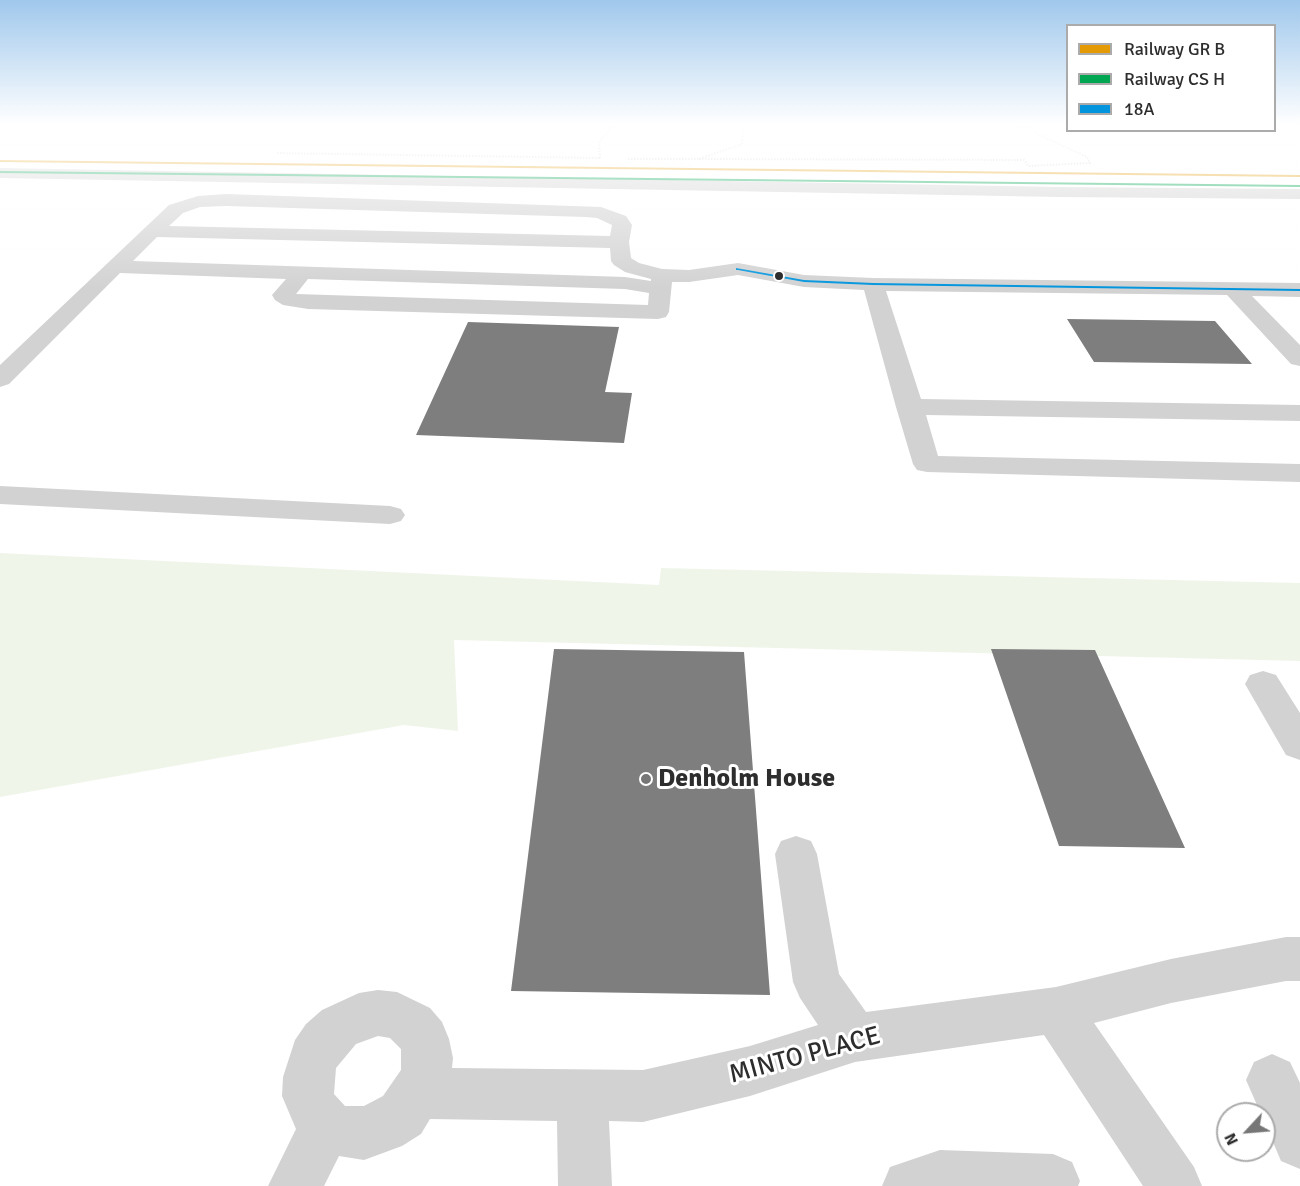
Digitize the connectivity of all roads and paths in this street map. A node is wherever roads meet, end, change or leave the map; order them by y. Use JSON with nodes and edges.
{"nodes":[{"id":1,"x":298,"y":178,"type":"edge"},
{"id":2,"x":1300,"y":194,"type":"edge"},
{"id":3,"x":152,"y":231,"type":"junction"},
{"id":4,"x":619,"y":242,"type":"junction"},
{"id":5,"x":117,"y":267,"type":"junction"},
{"id":6,"x":301,"y":274,"type":"junction"},
{"id":7,"x":662,"y":282,"type":"junction"},
{"id":8,"x":873,"y":284,"type":"junction"},
{"id":9,"x":1232,"y":288,"type":"junction"},
{"id":10,"x":1300,"y":290,"type":"edge"},
{"id":11,"x":1300,"y":359,"type":"edge"},
{"id":12,"x":0,"y":379,"type":"edge"},
{"id":13,"x":909,"y":407,"type":"junction"},
{"id":14,"x":1300,"y":413,"type":"edge"},
{"id":15,"x":1300,"y":473,"type":"edge"},
{"id":16,"x":0,"y":495,"type":"edge"},
{"id":17,"x":390,"y":515,"type":"dead end"},
{"id":18,"x":1263,"y":684,"type":"dead end"},
{"id":19,"x":1300,"y":745,"type":"edge"},
{"id":20,"x":796,"y":854,"type":"dead end"},
{"id":21,"x":1300,"y":959,"type":"edge"},
{"id":22,"x":1056,"y":1010,"type":"junction"},
{"id":23,"x":855,"y":1038,"type":"junction"},
{"id":24,"x":1272,"y":1080,"type":"dead end"},
{"id":25,"x":582,"y":1095,"type":"junction"},
{"id":26,"x":413,"y":1097,"type":"junction"},
{"id":27,"x":327,"y":1125,"type":"junction"},
{"id":28,"x":1300,"y":1142,"type":"edge"},
{"id":29,"x":1053,"y":1181,"type":"dead end"},
{"id":30,"x":295,"y":1186,"type":"edge"},
{"id":31,"x":585,"y":1186,"type":"edge"},
{"id":32,"x":909,"y":1186,"type":"edge"},
{"id":33,"x":1175,"y":1186,"type":"edge"}],
"edges":[{"from":1,"to":2,"type":"street"},
{"from":3,"to":4,"type":"street"},
{"from":3,"to":4,"type":"street"},
{"from":3,"to":5,"type":"street"},
{"from":4,"to":7,"type":"street"},
{"from":5,"to":6,"type":"street"},
{"from":5,"to":12,"type":"street"},
{"from":6,"to":7,"type":"street"},
{"from":6,"to":7,"type":"street"},
{"from":7,"to":8,"type":"street"},
{"from":8,"to":9,"type":"street"},
{"from":8,"to":13,"type":"street"},
{"from":9,"to":10,"type":"street"},
{"from":9,"to":11,"type":"street"},
{"from":13,"to":14,"type":"street"},
{"from":13,"to":15,"type":"street"},
{"from":16,"to":17,"type":"street"},
{"from":18,"to":19,"type":"street"},
{"from":20,"to":23,"type":"street"},
{"from":21,"to":22,"type":"street","name":"MINTO PLACE"},
{"from":22,"to":23,"type":"street","name":"MINTO PLACE"},
{"from":22,"to":33,"type":"street"},
{"from":23,"to":25,"type":"street","name":"MINTO PLACE"},
{"from":24,"to":28,"type":"street"},
{"from":25,"to":26,"type":"street","name":"MINTO PLACE"},
{"from":25,"to":31,"type":"street"},
{"from":26,"to":27,"type":"street"},
{"from":26,"to":27,"type":"street"},
{"from":27,"to":30,"type":"street"},
{"from":29,"to":32,"type":"street"}]}
